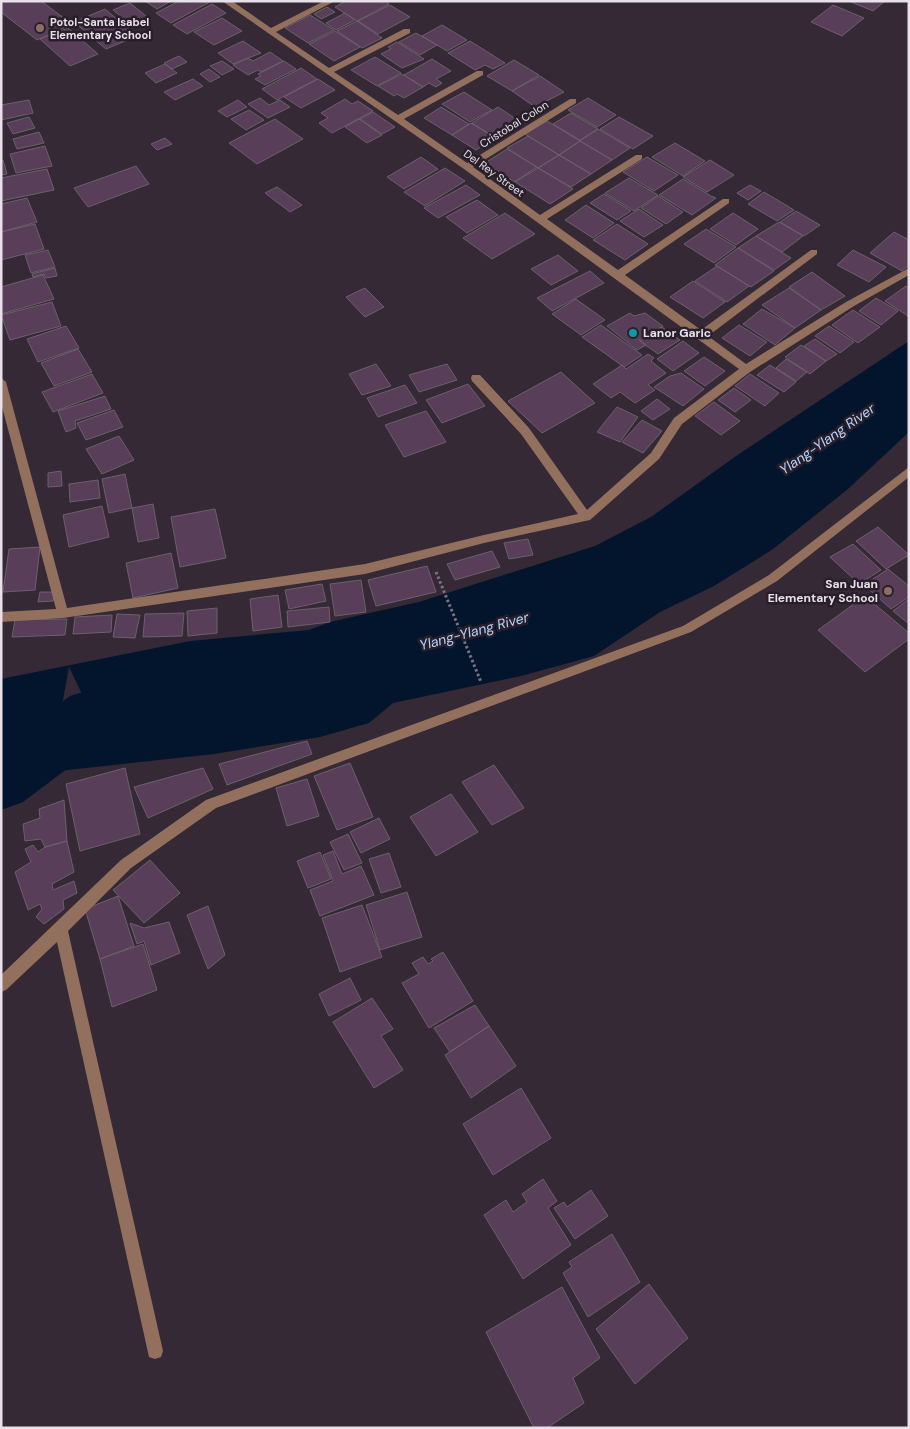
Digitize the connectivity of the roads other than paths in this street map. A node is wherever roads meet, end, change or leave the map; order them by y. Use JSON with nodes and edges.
{"nodes":[{"id":1,"x":226,"y":1,"type":"edge"},
{"id":2,"x":331,"y":1,"type":"edge"},
{"id":3,"x":271,"y":31,"type":"junction"},
{"id":4,"x":407,"y":31,"type":"dead end"},
{"id":5,"x":329,"y":71,"type":"junction"},
{"id":6,"x":480,"y":73,"type":"dead end"},
{"id":7,"x":573,"y":101,"type":"dead end"},
{"id":8,"x":398,"y":119,"type":"junction"},
{"id":9,"x":639,"y":157,"type":"dead end"},
{"id":10,"x":467,"y":167,"type":"junction"},
{"id":11,"x":726,"y":201,"type":"dead end"},
{"id":12,"x":539,"y":220,"type":"junction"},
{"id":13,"x":814,"y":252,"type":"dead end"},
{"id":14,"x":909,"y":271,"type":"edge"},
{"id":15,"x":618,"y":275,"type":"junction"},
{"id":16,"x":700,"y":336,"type":"junction"},
{"id":17,"x":746,"y":369,"type":"junction"},
{"id":18,"x":476,"y":378,"type":"dead end"},
{"id":19,"x":1,"y":382,"type":"edge"},
{"id":20,"x":909,"y":471,"type":"edge"},
{"id":21,"x":586,"y":516,"type":"junction"},
{"id":22,"x":63,"y":613,"type":"junction"},
{"id":23,"x":1,"y":618,"type":"edge"},
{"id":24,"x":61,"y":929,"type":"junction"},
{"id":25,"x":1,"y":985,"type":"edge"},
{"id":26,"x":155,"y":1351,"type":"dead end"}],
"edges":[{"from":1,"to":3,"type":"street","name":"Del Rey Street"},
{"from":2,"to":3,"type":"street"},
{"from":3,"to":5,"type":"street","name":"Del Rey Street"},
{"from":4,"to":5,"type":"street"},
{"from":5,"to":8,"type":"street","name":"Del Rey Street"},
{"from":6,"to":8,"type":"street"},
{"from":7,"to":10,"type":"street","name":"Cristobal Colon"},
{"from":8,"to":10,"type":"street","name":"Del Rey Street"},
{"from":9,"to":12,"type":"street"},
{"from":10,"to":12,"type":"street","name":"Del Rey Street"},
{"from":11,"to":15,"type":"street"},
{"from":12,"to":15,"type":"street","name":"Del Rey Street"},
{"from":13,"to":16,"type":"street"},
{"from":14,"to":17,"type":"street"},
{"from":15,"to":16,"type":"street","name":"Del Rey Street"},
{"from":16,"to":17,"type":"street","name":"Del Rey Street"},
{"from":17,"to":21,"type":"street"},
{"from":18,"to":21,"type":"street"},
{"from":19,"to":22,"type":"street"},
{"from":20,"to":24,"type":"street"},
{"from":21,"to":22,"type":"street"},
{"from":22,"to":23,"type":"street"},
{"from":24,"to":25,"type":"street"},
{"from":24,"to":26,"type":"street"}]}
